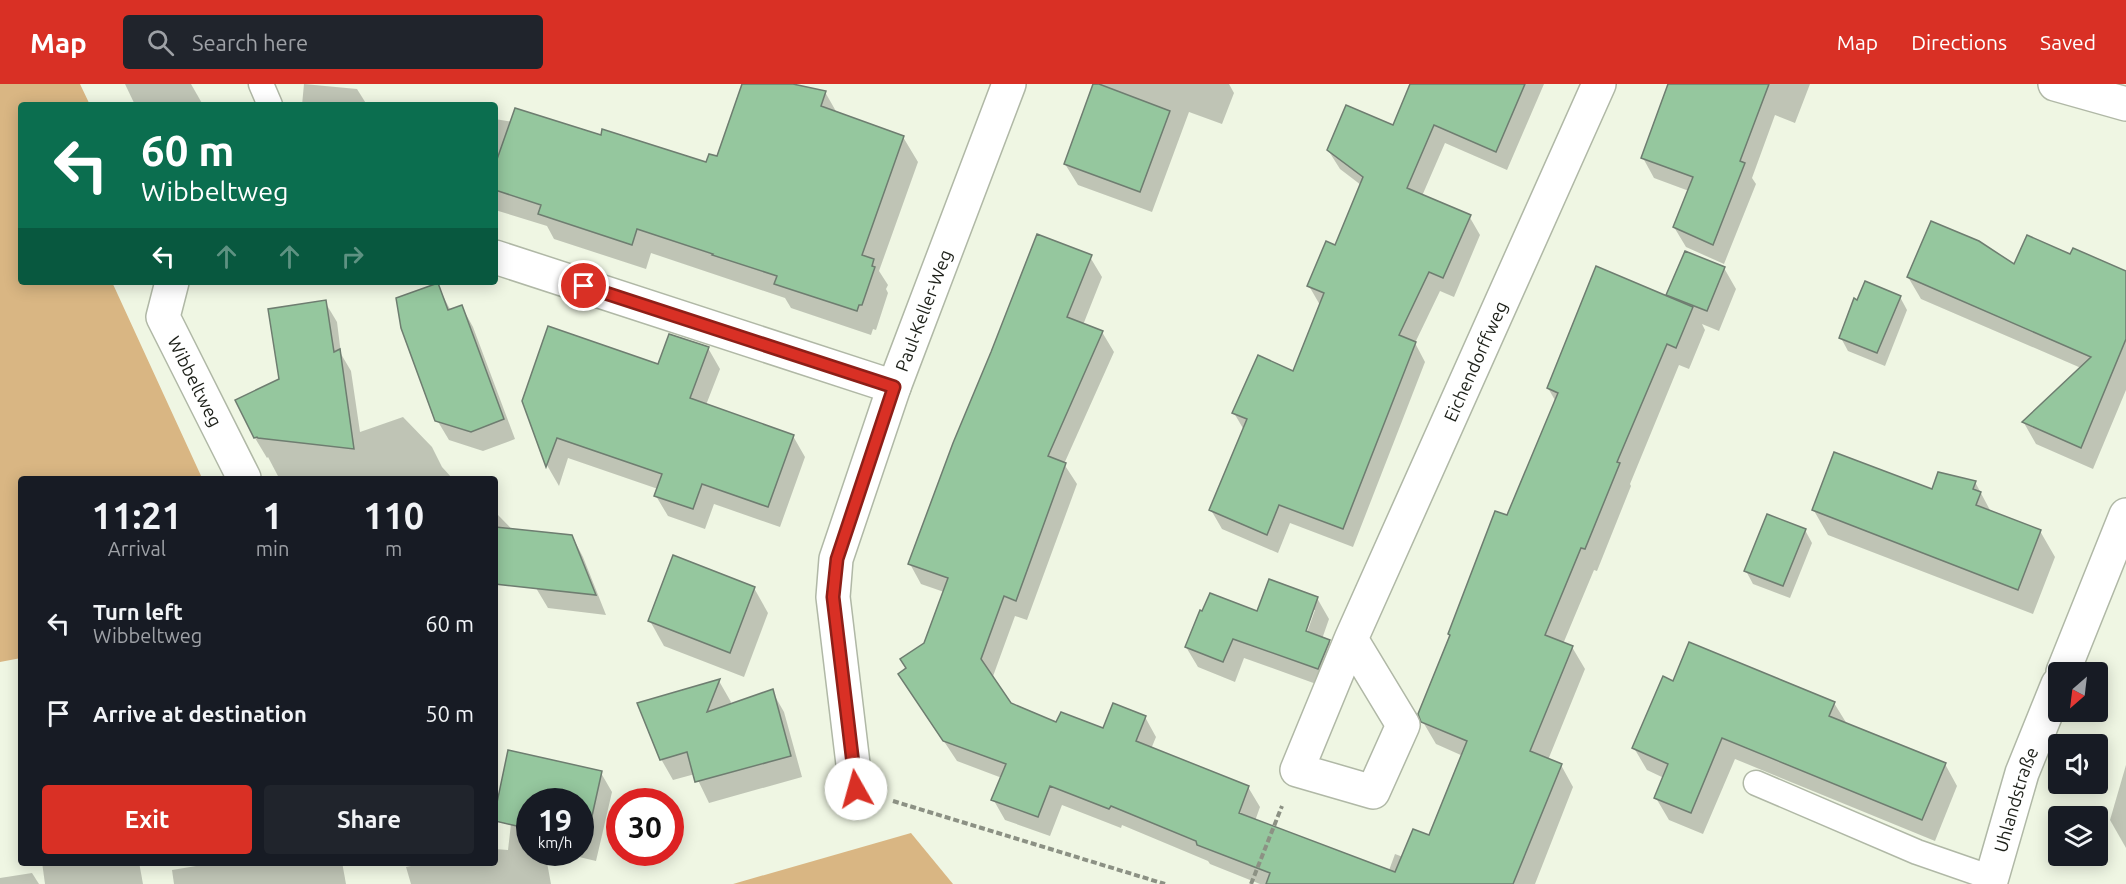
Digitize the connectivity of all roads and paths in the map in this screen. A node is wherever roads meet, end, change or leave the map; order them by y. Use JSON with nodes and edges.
{"nodes":[{"id":1,"x":261,"y":84,"type":"edge"},
{"id":2,"x":1009,"y":84,"type":"edge"},
{"id":3,"x":1599,"y":84,"type":"edge"},
{"id":4,"x":2055,"y":84,"type":"edge"},
{"id":5,"x":269,"y":102,"type":"edge"},
{"id":6,"x":2126,"y":104,"type":"edge"},
{"id":7,"x":498,"y":258,"type":"edge"},
{"id":8,"x":171,"y":285,"type":"edge"},
{"id":9,"x":894,"y":387,"type":"junction"},
{"id":10,"x":243,"y":476,"type":"edge"},
{"id":11,"x":2126,"y":515,"type":"edge"},
{"id":12,"x":1351,"y":639,"type":"junction"},
{"id":13,"x":2067,"y":662,"type":"edge"},
{"id":14,"x":2048,"y":709,"type":"edge"},
{"id":15,"x":1297,"y":770,"type":"junction"},
{"id":16,"x":1756,"y":783,"type":"dead end"},
{"id":17,"x":856,"y":789,"type":"joint"},
{"id":18,"x":1991,"y":881,"type":"edge"},
{"id":19,"x":1165,"y":884,"type":"edge"},
{"id":20,"x":1251,"y":884,"type":"edge"}],
"edges":[{"from":1,"to":5,"type":"lane"},
{"from":2,"to":9,"type":"street","name":"Paul-Keller-Weg"},
{"from":3,"to":12,"type":"street","name":"Eichendorffweg"},
{"from":4,"to":6,"type":"street"},
{"from":7,"to":9,"type":"street"},
{"from":8,"to":10,"type":"street","name":"Wibbeltweg"},
{"from":9,"to":17,"type":"street","name":"Paul-Keller-Weg"},
{"from":11,"to":13,"type":"street"},
{"from":12,"to":15,"type":"street","name":"Eichendorffweg"},
{"from":12,"to":15,"type":"street"},
{"from":14,"to":18,"type":"street","name":"Uhlandstraße"},
{"from":15,"to":20,"type":"path"},
{"from":16,"to":18,"type":"lane"},
{"from":17,"to":19,"type":"path"}]}
